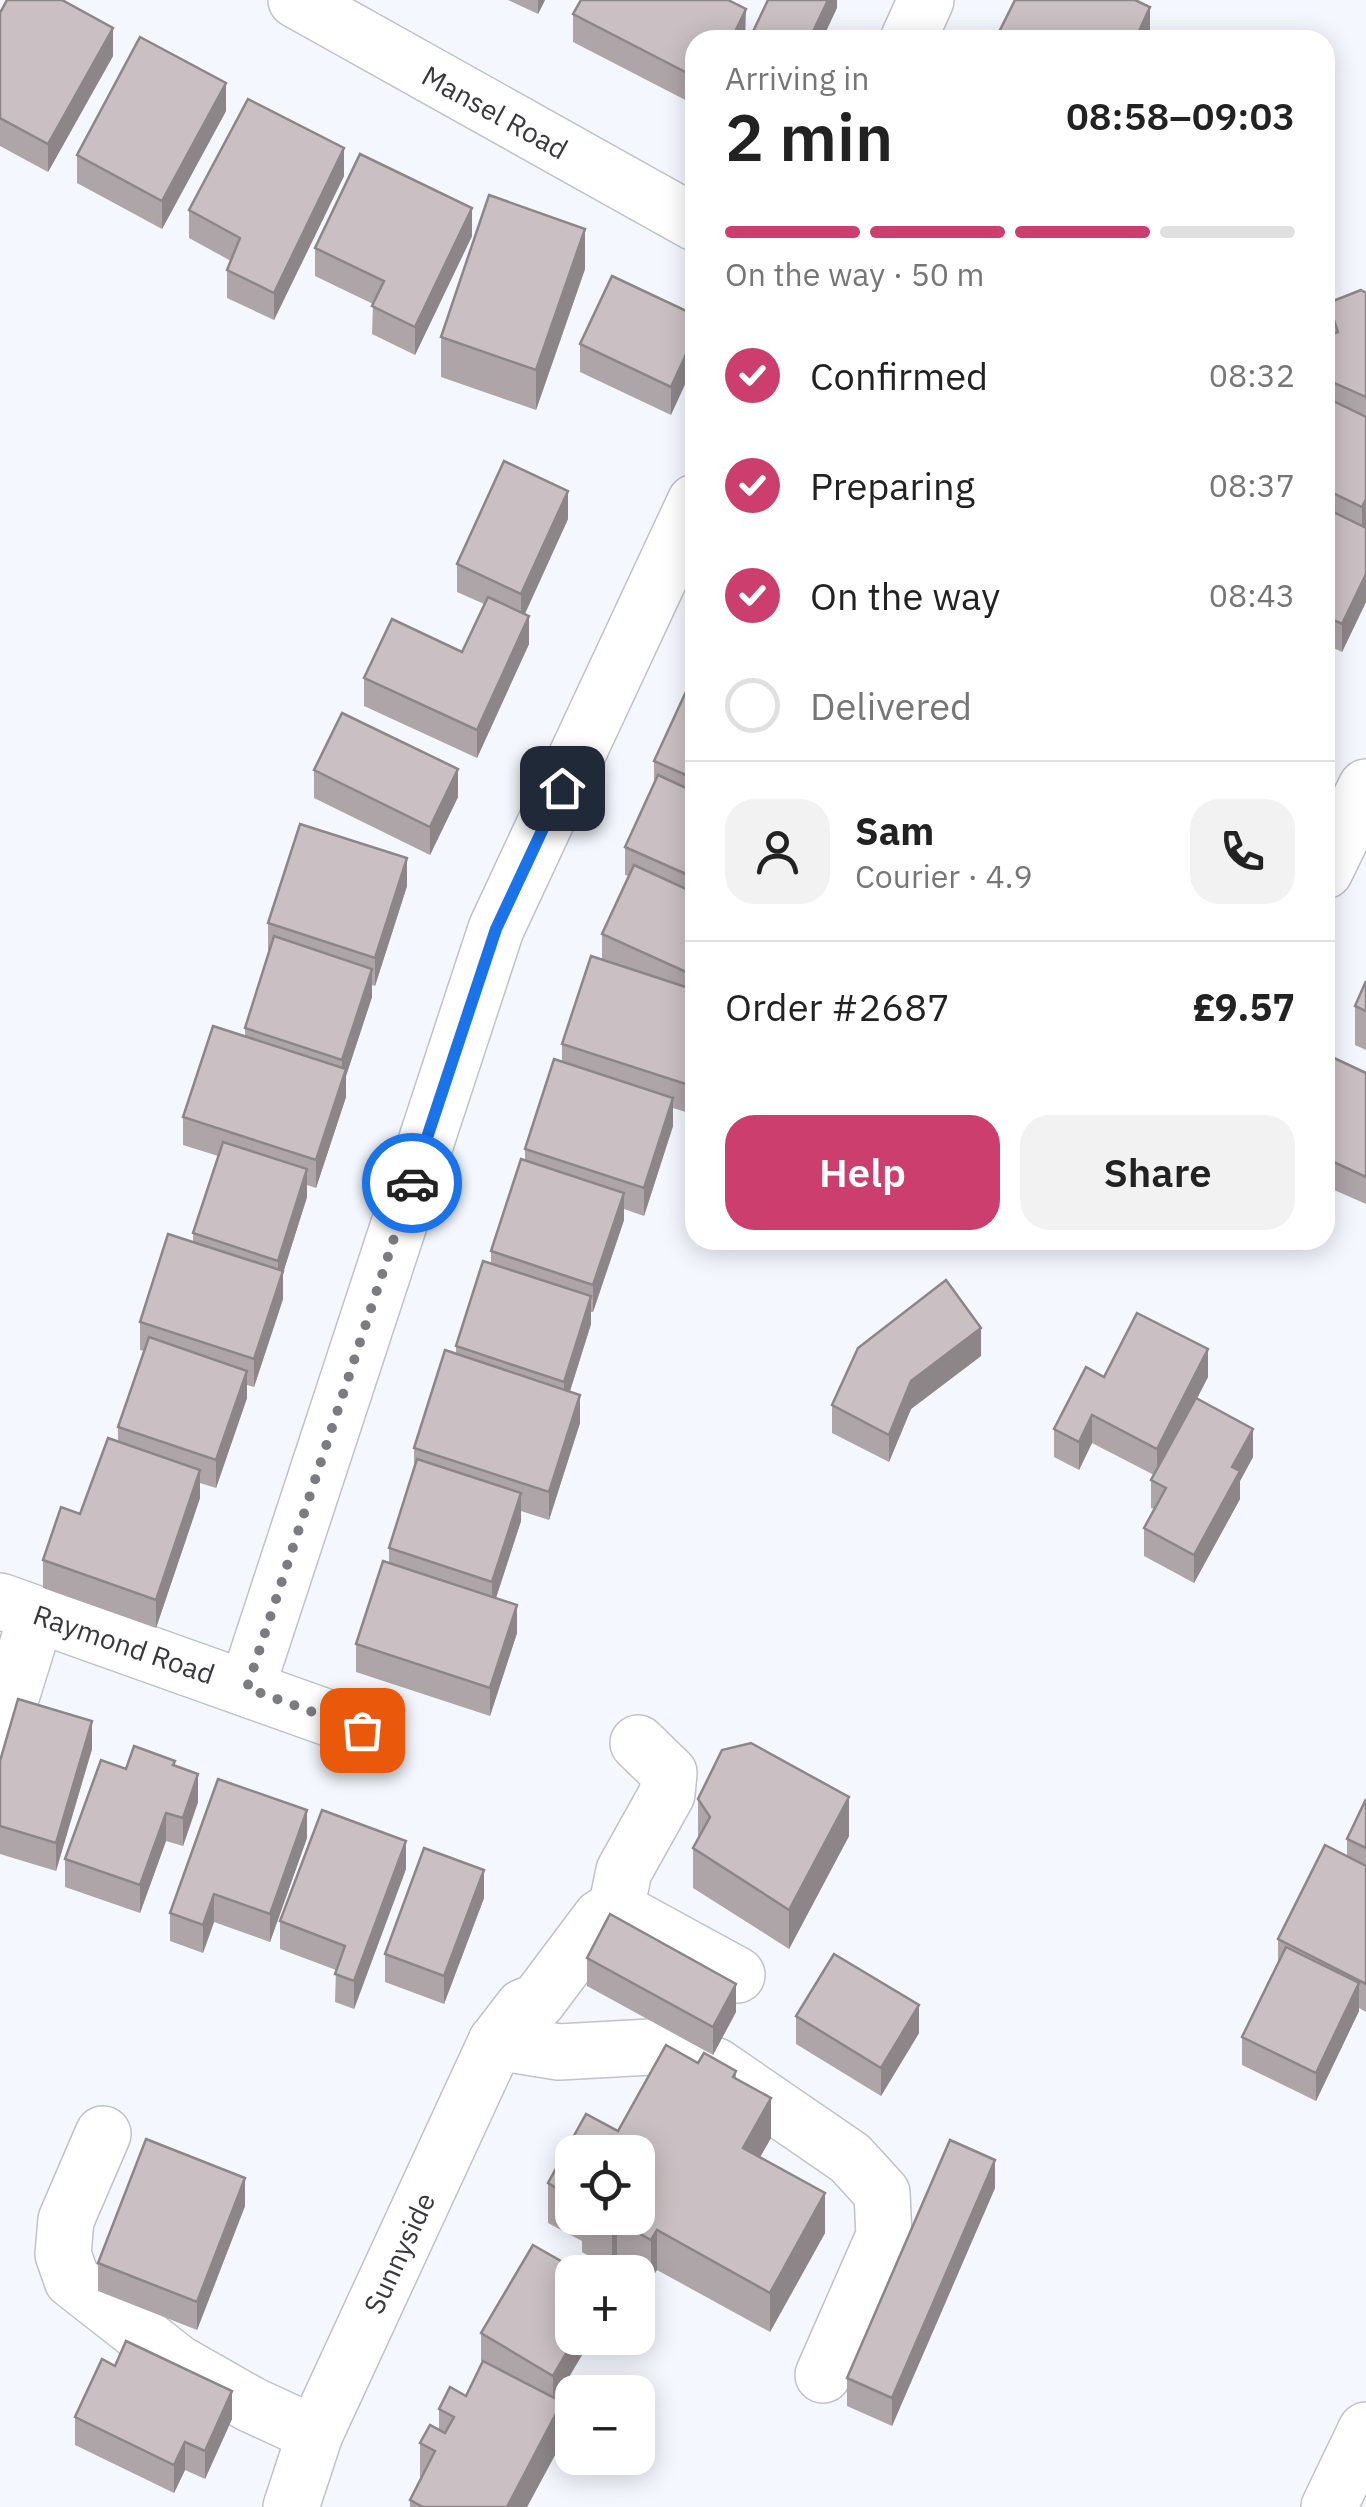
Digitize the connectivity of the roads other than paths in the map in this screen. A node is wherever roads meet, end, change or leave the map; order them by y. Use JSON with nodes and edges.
{"nodes":[{"id":1,"x":296,"y":0,"type":"edge"},
{"id":2,"x":926,"y":0,"type":"edge"},
{"id":3,"x":912,"y":30,"type":"edge"},
{"id":4,"x":685,"y":217,"type":"edge"},
{"id":5,"x":685,"y":523,"type":"edge"},
{"id":6,"x":1366,"y":787,"type":"edge"},
{"id":7,"x":1335,"y":851,"type":"edge"},
{"id":8,"x":18,"y":1607,"type":"edge"},
{"id":9,"x":247,"y":1688,"type":"junction"},
{"id":10,"x":362,"y":1730,"type":"dead end"},
{"id":11,"x":0,"y":1733,"type":"edge"},
{"id":12,"x":638,"y":1743,"type":"dead end"},
{"id":13,"x":616,"y":1909,"type":"junction"},
{"id":14,"x":737,"y":1975,"type":"dead end"},
{"id":15,"x":509,"y":2024,"type":"junction"},
{"id":16,"x":103,"y":2134,"type":"dead end"},
{"id":17,"x":823,"y":2375,"type":"dead end"},
{"id":18,"x":1366,"y":2430,"type":"edge"},
{"id":19,"x":316,"y":2434,"type":"junction"},
{"id":20,"x":291,"y":2507,"type":"edge"},
{"id":21,"x":1329,"y":2507,"type":"edge"}],
"edges":[{"from":1,"to":4,"type":"street","name":"Mansel Road"},
{"from":2,"to":3,"type":"street"},
{"from":5,"to":9,"type":"street","name":"Raymond Road"},
{"from":6,"to":7,"type":"street"},
{"from":8,"to":9,"type":"street","name":"Raymond Road"},
{"from":8,"to":11,"type":"street"},
{"from":9,"to":10,"type":"street","name":"Raymond Road"},
{"from":12,"to":13,"type":"street"},
{"from":13,"to":14,"type":"street"},
{"from":13,"to":15,"type":"street"},
{"from":15,"to":17,"type":"street"},
{"from":15,"to":19,"type":"street","name":"Sunnyside"},
{"from":16,"to":19,"type":"street"},
{"from":18,"to":21,"type":"street"},
{"from":19,"to":20,"type":"street","name":"Sunnyside"}]}
